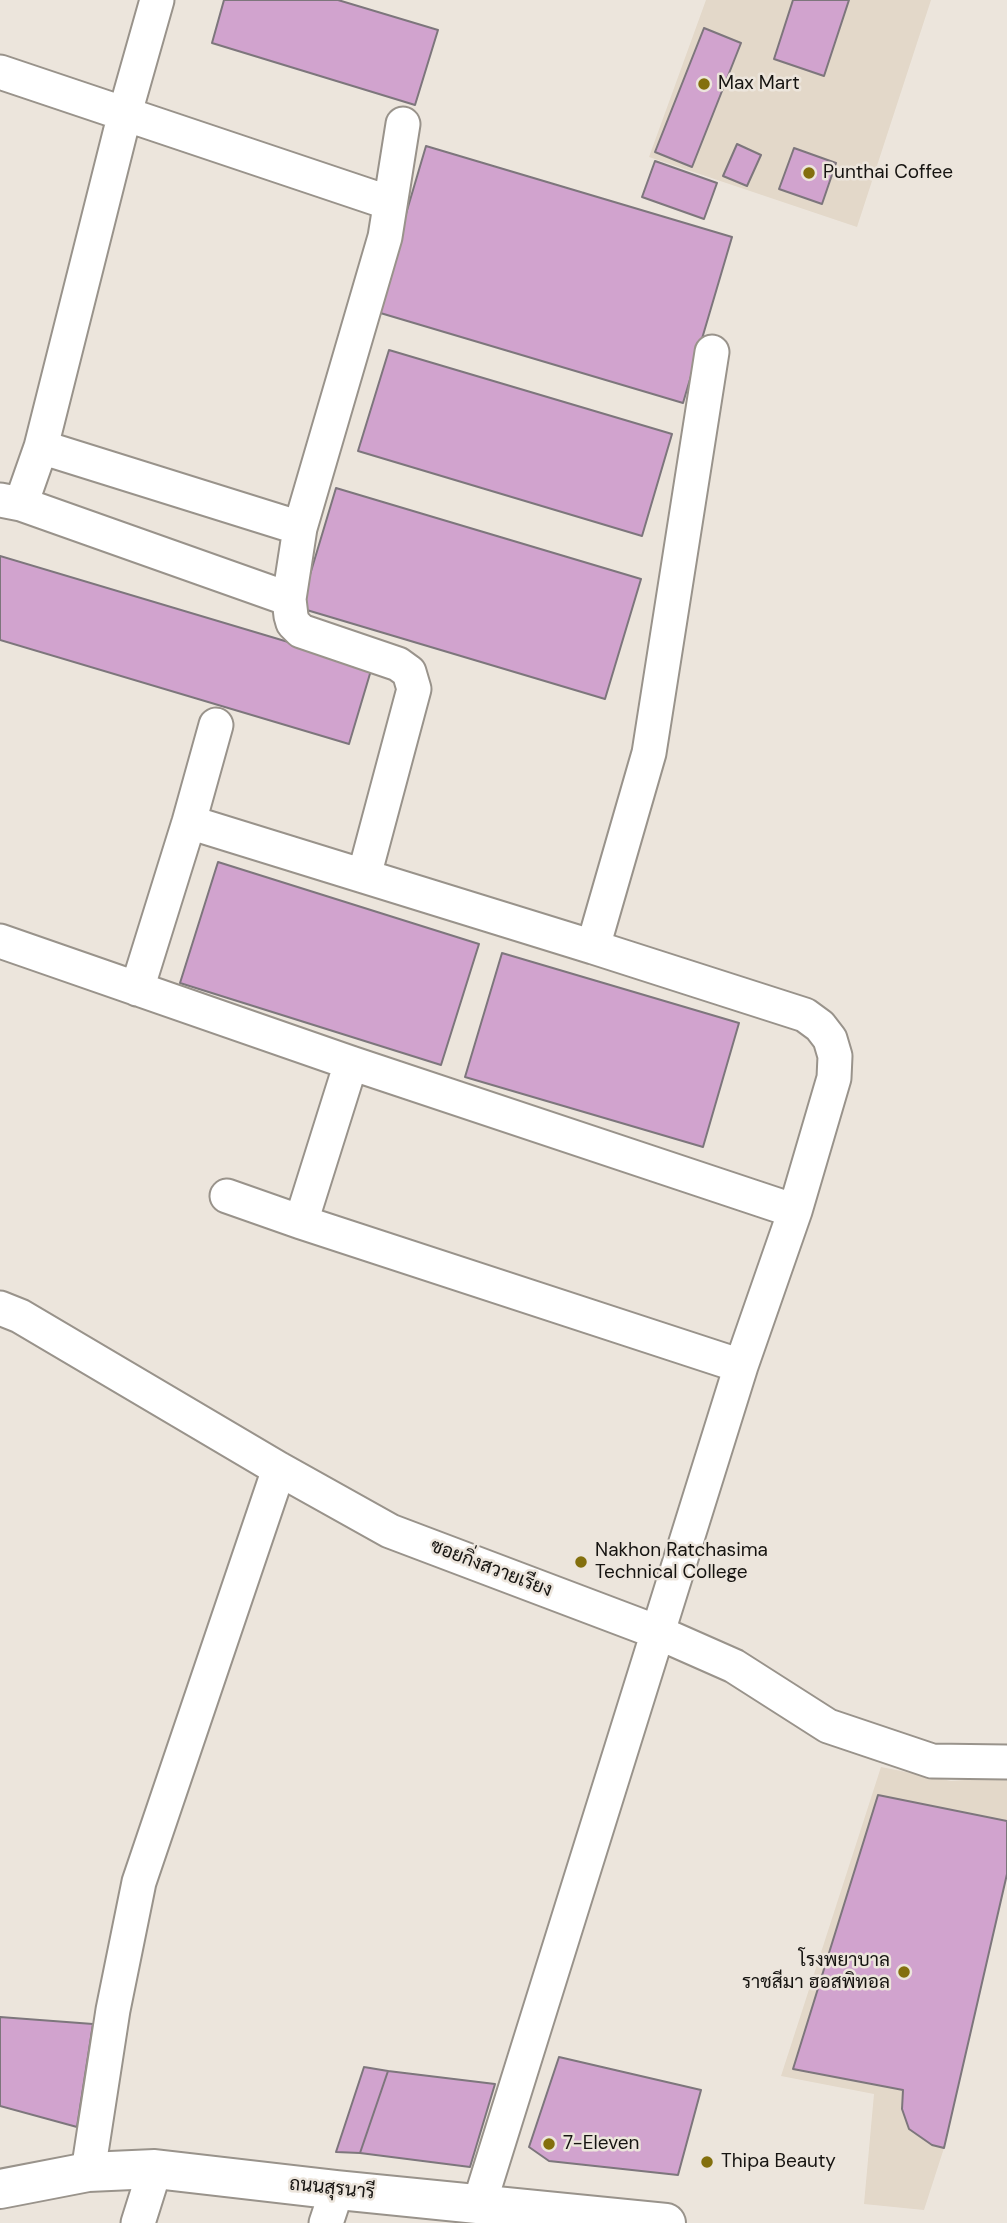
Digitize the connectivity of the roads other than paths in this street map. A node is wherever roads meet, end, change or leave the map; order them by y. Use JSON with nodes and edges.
{"nodes":[{"id":1,"x":157,"y":0,"type":"edge"},
{"id":2,"x":0,"y":72,"type":"edge"},
{"id":3,"x":125,"y":113,"type":"junction"},
{"id":4,"x":403,"y":124,"type":"dead end"},
{"id":5,"x":390,"y":203,"type":"junction"},
{"id":6,"x":712,"y":352,"type":"dead end"},
{"id":7,"x":41,"y":447,"type":"junction"},
{"id":8,"x":11,"y":502,"type":"edge"},
{"id":9,"x":300,"y":528,"type":"junction"},
{"id":10,"x":289,"y":599,"type":"junction"},
{"id":11,"x":216,"y":725,"type":"dead end"},
{"id":12,"x":189,"y":822,"type":"junction"},
{"id":13,"x":364,"y":876,"type":"junction"},
{"id":14,"x":0,"y":941,"type":"edge"},
{"id":15,"x":593,"y":947,"type":"junction"},
{"id":16,"x":136,"y":989,"type":"junction"},
{"id":17,"x":351,"y":1063,"type":"junction"},
{"id":18,"x":227,"y":1196,"type":"dead end"},
{"id":19,"x":795,"y":1211,"type":"junction"},
{"id":20,"x":301,"y":1222,"type":"junction"},
{"id":21,"x":0,"y":1308,"type":"edge"},
{"id":22,"x":741,"y":1366,"type":"junction"},
{"id":23,"x":279,"y":1469,"type":"junction"},
{"id":24,"x":657,"y":1632,"type":"junction"},
{"id":25,"x":1007,"y":1762,"type":"edge"},
{"id":26,"x":155,"y":2169,"type":"junction"},
{"id":27,"x":88,"y":2172,"type":"junction"},
{"id":28,"x":0,"y":2189,"type":"edge"},
{"id":29,"x":479,"y":2205,"type":"junction"},
{"id":30,"x":331,"y":2206,"type":"edge"},
{"id":31,"x":138,"y":2223,"type":"edge"},
{"id":32,"x":666,"y":2223,"type":"edge"}],
"edges":[{"from":1,"to":3,"type":"street"},
{"from":2,"to":3,"type":"street"},
{"from":3,"to":5,"type":"street"},
{"from":3,"to":7,"type":"street"},
{"from":4,"to":5,"type":"street"},
{"from":5,"to":9,"type":"street"},
{"from":6,"to":15,"type":"street"},
{"from":7,"to":8,"type":"street"},
{"from":7,"to":9,"type":"street"},
{"from":8,"to":10,"type":"street"},
{"from":9,"to":10,"type":"street"},
{"from":10,"to":13,"type":"street"},
{"from":11,"to":12,"type":"street"},
{"from":12,"to":13,"type":"street"},
{"from":12,"to":16,"type":"street"},
{"from":13,"to":15,"type":"street"},
{"from":14,"to":16,"type":"street"},
{"from":15,"to":19,"type":"street"},
{"from":16,"to":17,"type":"street"},
{"from":17,"to":19,"type":"street"},
{"from":17,"to":20,"type":"street"},
{"from":18,"to":20,"type":"street"},
{"from":19,"to":22,"type":"street"},
{"from":20,"to":22,"type":"street"},
{"from":21,"to":23,"type":"street","name":"ซอยกิ่งสวายเรียง"},
{"from":22,"to":24,"type":"street"},
{"from":23,"to":24,"type":"street","name":"ซอยกิ่งสวายเรียง"},
{"from":23,"to":27,"type":"street"},
{"from":24,"to":25,"type":"street","name":"ซอยกิ่งสวายเรียง"},
{"from":24,"to":29,"type":"street"},
{"from":26,"to":27,"type":"main road","name":"ถนนสุรนารี"},
{"from":26,"to":30,"type":"main road","name":"ถนนสุรนารี"},
{"from":26,"to":31,"type":"street"},
{"from":27,"to":28,"type":"main road","name":"ถนนสุรนารี"},
{"from":29,"to":30,"type":"main road","name":"ถนนสุรนารี"},
{"from":29,"to":32,"type":"main road","name":"ถนนสุรนารี"}]}
